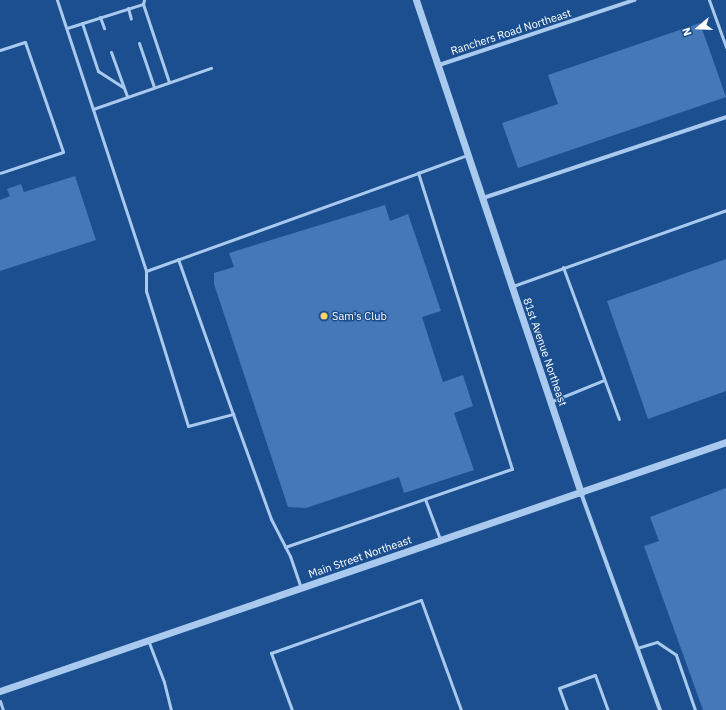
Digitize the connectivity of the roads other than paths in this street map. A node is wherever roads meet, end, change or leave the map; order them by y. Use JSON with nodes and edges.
{"nodes":[{"id":1,"x":57,"y":0,"type":"edge"},
{"id":2,"x":416,"y":0,"type":"edge"},
{"id":3,"x":634,"y":0,"type":"edge"},
{"id":4,"x":709,"y":0,"type":"edge"},
{"id":5,"x":143,"y":2,"type":"edge"},
{"id":6,"x":128,"y":8,"type":"junction"},
{"id":7,"x":100,"y":17,"type":"junction"},
{"id":8,"x":131,"y":19,"type":"dead end"},
{"id":9,"x":82,"y":23,"type":"junction"},
{"id":10,"x":67,"y":28,"type":"junction"},
{"id":11,"x":104,"y":28,"type":"dead end"},
{"id":12,"x":139,"y":43,"type":"dead end"},
{"id":13,"x":726,"y":47,"type":"edge"},
{"id":14,"x":0,"y":50,"type":"edge"},
{"id":15,"x":111,"y":52,"type":"dead end"},
{"id":16,"x":439,"y":65,"type":"junction"},
{"id":17,"x":211,"y":68,"type":"dead end"},
{"id":18,"x":169,"y":82,"type":"junction"},
{"id":19,"x":123,"y":87,"type":"junction"},
{"id":20,"x":154,"y":87,"type":"junction"},
{"id":21,"x":127,"y":96,"type":"junction"},
{"id":22,"x":93,"y":109,"type":"junction"},
{"id":23,"x":726,"y":118,"type":"edge"},
{"id":24,"x":468,"y":154,"type":"junction"},
{"id":25,"x":0,"y":173,"type":"edge"},
{"id":26,"x":418,"y":173,"type":"junction"},
{"id":27,"x":483,"y":198,"type":"junction"},
{"id":28,"x":726,"y":210,"type":"edge"},
{"id":29,"x":178,"y":259,"type":"junction"},
{"id":30,"x":563,"y":267,"type":"junction"},
{"id":31,"x":146,"y":271,"type":"junction"},
{"id":32,"x":511,"y":287,"type":"junction"},
{"id":33,"x":604,"y":380,"type":"junction"},
{"id":34,"x":550,"y":402,"type":"junction"},
{"id":35,"x":233,"y":414,"type":"junction"},
{"id":36,"x":619,"y":419,"type":"dead end"},
{"id":37,"x":726,"y":442,"type":"edge"},
{"id":38,"x":581,"y":493,"type":"junction"},
{"id":39,"x":425,"y":499,"type":"junction"},
{"id":40,"x":441,"y":541,"type":"junction"},
{"id":41,"x":286,"y":547,"type":"junction"},
{"id":42,"x":301,"y":588,"type":"junction"},
{"id":43,"x":148,"y":640,"type":"junction"},
{"id":44,"x":637,"y":648,"type":"junction"},
{"id":45,"x":0,"y":691,"type":"edge"},
{"id":46,"x":0,"y":701,"type":"edge"},
{"id":47,"x":3,"y":710,"type":"edge"},
{"id":48,"x":171,"y":710,"type":"edge"},
{"id":49,"x":292,"y":710,"type":"edge"},
{"id":50,"x":461,"y":710,"type":"edge"},
{"id":51,"x":567,"y":710,"type":"edge"},
{"id":52,"x":608,"y":710,"type":"edge"},
{"id":53,"x":660,"y":710,"type":"edge"},
{"id":54,"x":695,"y":710,"type":"edge"}],
"edges":[{"from":1,"to":10,"type":"lane"},
{"from":2,"to":16,"type":"street","name":"81st Avenue Northeast"},
{"from":3,"to":16,"type":"street","name":"Ranchers Road Northeast"},
{"from":4,"to":13,"type":"lane"},
{"from":5,"to":6,"type":"lane"},
{"from":5,"to":18,"type":"lane"},
{"from":6,"to":7,"type":"lane"},
{"from":6,"to":8,"type":"lane"},
{"from":7,"to":9,"type":"lane"},
{"from":7,"to":11,"type":"lane"},
{"from":9,"to":10,"type":"lane"},
{"from":9,"to":19,"type":"lane"},
{"from":10,"to":22,"type":"lane"},
{"from":12,"to":20,"type":"lane"},
{"from":14,"to":25,"type":"lane"},
{"from":15,"to":19,"type":"lane"},
{"from":16,"to":24,"type":"street","name":"81st Avenue Northeast"},
{"from":17,"to":18,"type":"lane"},
{"from":18,"to":20,"type":"lane"},
{"from":19,"to":21,"type":"lane"},
{"from":20,"to":21,"type":"lane"},
{"from":21,"to":22,"type":"lane"},
{"from":22,"to":31,"type":"lane"},
{"from":23,"to":27,"type":"street"},
{"from":24,"to":26,"type":"lane"},
{"from":24,"to":27,"type":"street","name":"81st Avenue Northeast"},
{"from":26,"to":29,"type":"lane"},
{"from":26,"to":39,"type":"lane"},
{"from":27,"to":32,"type":"street","name":"81st Avenue Northeast"},
{"from":28,"to":30,"type":"lane"},
{"from":29,"to":31,"type":"lane"},
{"from":29,"to":35,"type":"lane"},
{"from":30,"to":32,"type":"lane"},
{"from":30,"to":33,"type":"lane"},
{"from":31,"to":35,"type":"lane"},
{"from":32,"to":34,"type":"street","name":"81st Avenue Northeast"},
{"from":33,"to":34,"type":"lane"},
{"from":33,"to":36,"type":"lane"},
{"from":34,"to":38,"type":"street","name":"81st Avenue Northeast"},
{"from":35,"to":41,"type":"lane"},
{"from":37,"to":38,"type":"street","name":"Main Street Northeast"},
{"from":38,"to":40,"type":"street","name":"Main Street Northeast"},
{"from":38,"to":44,"type":"street","name":"81st Avenue Northeast"},
{"from":39,"to":40,"type":"lane"},
{"from":39,"to":41,"type":"lane"},
{"from":40,"to":42,"type":"street","name":"Main Street Northeast"},
{"from":41,"to":42,"type":"lane"},
{"from":42,"to":43,"type":"street","name":"Main Street Northeast"},
{"from":43,"to":45,"type":"street","name":"Main Street Northeast"},
{"from":43,"to":48,"type":"lane"},
{"from":44,"to":53,"type":"street","name":"81st Avenue Northeast"},
{"from":44,"to":54,"type":"lane"},
{"from":46,"to":47,"type":"lane"},
{"from":49,"to":50,"type":"lane"},
{"from":51,"to":52,"type":"lane"}]}
